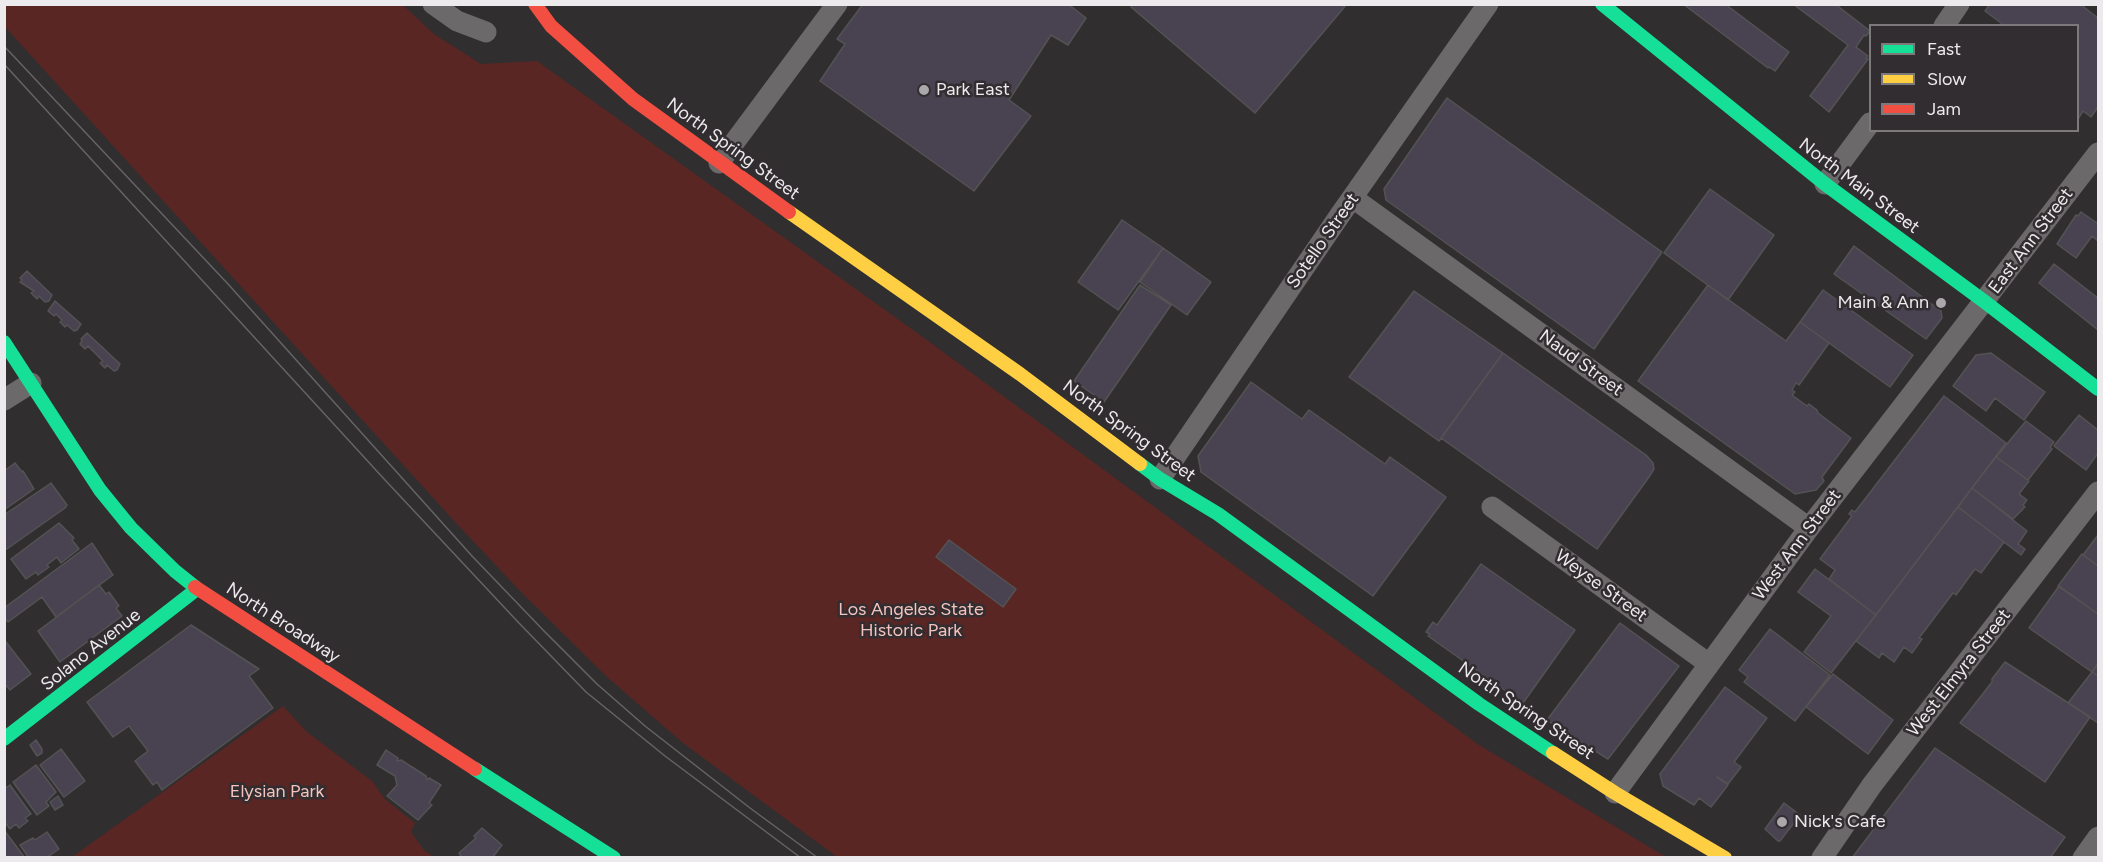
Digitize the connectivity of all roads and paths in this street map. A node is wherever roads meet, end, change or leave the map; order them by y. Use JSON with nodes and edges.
{"nodes":[{"id":1,"x":433,"y":4,"type":"edge"},
{"id":2,"x":535,"y":4,"type":"edge"},
{"id":3,"x":837,"y":4,"type":"edge"},
{"id":4,"x":1488,"y":4,"type":"edge"},
{"id":5,"x":1602,"y":4,"type":"edge"},
{"id":6,"x":1959,"y":4,"type":"edge"},
{"id":7,"x":1945,"y":24,"type":"edge"},
{"id":8,"x":486,"y":32,"type":"dead end"},
{"id":9,"x":1869,"y":124,"type":"edge"},
{"id":10,"x":2098,"y":153,"type":"edge"},
{"id":11,"x":719,"y":163,"type":"junction"},
{"id":12,"x":1825,"y":184,"type":"junction"},
{"id":13,"x":1353,"y":198,"type":"junction"},
{"id":14,"x":1985,"y":302,"type":"junction"},
{"id":15,"x":4,"y":342,"type":"edge"},
{"id":16,"x":31,"y":383,"type":"junction"},
{"id":17,"x":2098,"y":389,"type":"edge"},
{"id":18,"x":4,"y":400,"type":"edge"},
{"id":19,"x":1160,"y":479,"type":"junction"},
{"id":20,"x":2098,"y":492,"type":"edge"},
{"id":21,"x":1492,"y":507,"type":"dead end"},
{"id":22,"x":1809,"y":528,"type":"junction"},
{"id":23,"x":197,"y":589,"type":"junction"},
{"id":24,"x":1709,"y":664,"type":"junction"},
{"id":25,"x":4,"y":739,"type":"edge"},
{"id":26,"x":1615,"y":793,"type":"junction"},
{"id":27,"x":2098,"y":837,"type":"edge"},
{"id":28,"x":614,"y":858,"type":"edge"},
{"id":29,"x":1725,"y":858,"type":"edge"},
{"id":30,"x":1822,"y":858,"type":"edge"},
{"id":31,"x":2083,"y":858,"type":"edge"}],
"edges":[{"from":1,"to":8,"type":"street"},
{"from":2,"to":11,"type":"main road","name":"North Spring Street"},
{"from":3,"to":11,"type":"street"},
{"from":4,"to":13,"type":"street","name":"Sotello Street"},
{"from":5,"to":12,"type":"main road","name":"North Main Street"},
{"from":6,"to":7,"type":"street"},
{"from":9,"to":12,"type":"street"},
{"from":10,"to":14,"type":"street","name":"East Ann Street"},
{"from":11,"to":19,"type":"main road","name":"North Spring Street"},
{"from":12,"to":14,"type":"main road","name":"North Main Street"},
{"from":13,"to":19,"type":"street","name":"Sotello Street"},
{"from":13,"to":22,"type":"street","name":"Naud Street"},
{"from":14,"to":17,"type":"main road","name":"North Main Street"},
{"from":14,"to":22,"type":"street","name":"West Ann Street"},
{"from":15,"to":16,"type":"main road","name":"North Broadway"},
{"from":16,"to":18,"type":"street"},
{"from":16,"to":23,"type":"main road","name":"North Broadway"},
{"from":19,"to":26,"type":"main road","name":"North Spring Street"},
{"from":20,"to":30,"type":"street","name":"West Elmyra Street"},
{"from":21,"to":24,"type":"street","name":"Weyse Street"},
{"from":22,"to":24,"type":"street","name":"West Ann Street"},
{"from":23,"to":25,"type":"main road","name":"Solano Avenue"},
{"from":23,"to":28,"type":"main road","name":"North Broadway"},
{"from":24,"to":26,"type":"street","name":"West Ann Street"},
{"from":26,"to":29,"type":"main road","name":"North Spring Street"},
{"from":27,"to":31,"type":"street"}]}
